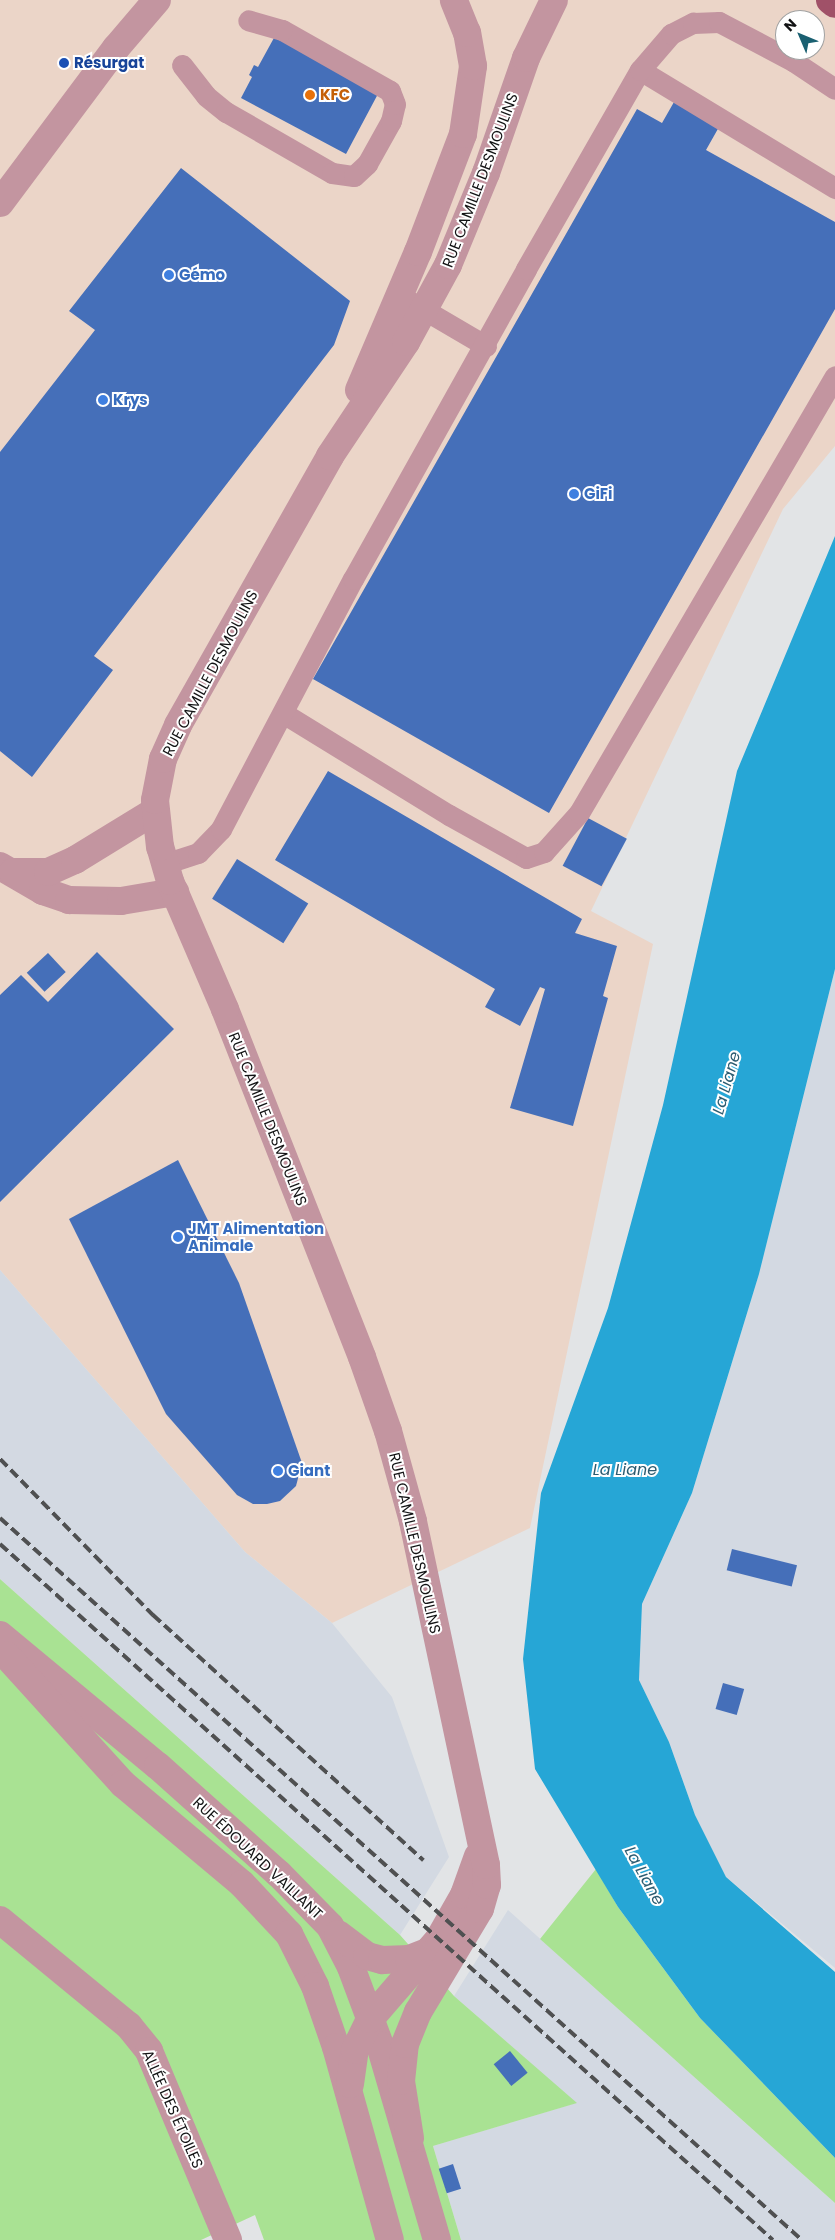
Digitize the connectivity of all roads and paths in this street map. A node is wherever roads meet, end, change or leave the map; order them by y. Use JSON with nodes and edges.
{"nodes":[{"id":1,"x":157,"y":0,"type":"edge"},
{"id":2,"x":454,"y":0,"type":"edge"},
{"id":3,"x":554,"y":0,"type":"edge"},
{"id":4,"x":830,"y":0,"type":"edge"},
{"id":5,"x":835,"y":4,"type":"edge"},
{"id":6,"x":248,"y":20,"type":"dead end"},
{"id":7,"x":182,"y":65,"type":"dead end"},
{"id":8,"x":640,"y":70,"type":"junction"},
{"id":9,"x":835,"y":89,"type":"edge"},
{"id":10,"x":835,"y":188,"type":"edge"},
{"id":11,"x":1,"y":199,"type":"edge"},
{"id":12,"x":400,"y":296,"type":"junction"},
{"id":13,"x":423,"y":310,"type":"junction"},
{"id":14,"x":486,"y":346,"type":"junction"},
{"id":15,"x":835,"y":376,"type":"edge"},
{"id":16,"x":330,"y":456,"type":"junction"},
{"id":17,"x":282,"y":713,"type":"junction"},
{"id":18,"x":154,"y":811,"type":"junction"},
{"id":19,"x":164,"y":864,"type":"junction"},
{"id":20,"x":6,"y":869,"type":"edge"},
{"id":21,"x":175,"y":892,"type":"junction"},
{"id":22,"x":0,"y":1635,"type":"edge"},
{"id":23,"x":0,"y":1649,"type":"edge"},
{"id":24,"x":481,"y":1845,"type":"junction"},
{"id":25,"x":0,"y":1920,"type":"edge"},
{"id":26,"x":330,"y":1926,"type":"junction"},
{"id":27,"x":289,"y":1934,"type":"junction"},
{"id":28,"x":430,"y":1950,"type":"junction"},
{"id":29,"x":430,"y":1993,"type":"junction"},
{"id":30,"x":372,"y":2007,"type":"junction"},
{"id":31,"x":350,"y":2092,"type":"junction"},
{"id":32,"x":410,"y":2138,"type":"junction"},
{"id":33,"x":228,"y":2240,"type":"edge"},
{"id":34,"x":390,"y":2240,"type":"edge"},
{"id":35,"x":438,"y":2240,"type":"edge"}],
"edges":[{"from":1,"to":11,"type":"street"},
{"from":2,"to":12,"type":"street","name":"RUE CAMILLE DESMOULINS"},
{"from":3,"to":13,"type":"street","name":"RUE CAMILLE DESMOULINS"},
{"from":4,"to":5,"type":"main road"},
{"from":6,"to":7,"type":"lane"},
{"from":8,"to":9,"type":"lane"},
{"from":8,"to":10,"type":"lane"},
{"from":8,"to":14,"type":"lane"},
{"from":12,"to":13,"type":"lane"},
{"from":12,"to":16,"type":"street","name":"RUE CAMILLE DESMOULINS"},
{"from":13,"to":14,"type":"lane"},
{"from":13,"to":16,"type":"street","name":"RUE CAMILLE DESMOULINS"},
{"from":14,"to":17,"type":"lane"},
{"from":15,"to":17,"type":"lane"},
{"from":16,"to":18,"type":"street","name":"RUE CAMILLE DESMOULINS"},
{"from":17,"to":19,"type":"lane"},
{"from":18,"to":19,"type":"street","name":"RUE CAMILLE DESMOULINS"},
{"from":18,"to":20,"type":"street"},
{"from":19,"to":21,"type":"street","name":"RUE CAMILLE DESMOULINS"},
{"from":20,"to":21,"type":"street"},
{"from":21,"to":24,"type":"street","name":"RUE CAMILLE DESMOULINS"},
{"from":22,"to":26,"type":"street","name":"RUE ÉDOUARD VAILLANT"},
{"from":23,"to":27,"type":"street","name":"RUE ÉDOUARD VAILLANT"},
{"from":24,"to":28,"type":"street"},
{"from":24,"to":29,"type":"street","name":"RUE CAMILLE DESMOULINS"},
{"from":25,"to":33,"type":"street","name":"ALLÉE DES ÉTOILES"},
{"from":26,"to":28,"type":"street"},
{"from":26,"to":30,"type":"street","name":"RUE ÉDOUARD VAILLANT"},
{"from":27,"to":30,"type":"street"},
{"from":27,"to":31,"type":"street","name":"RUE ÉDOUARD VAILLANT"},
{"from":28,"to":30,"type":"street"},
{"from":29,"to":30,"type":"street"},
{"from":29,"to":32,"type":"street","name":"RUE CAMILLE DESMOULINS"},
{"from":30,"to":31,"type":"street"},
{"from":30,"to":32,"type":"street","name":"RUE ÉDOUARD VAILLANT"},
{"from":31,"to":34,"type":"street","name":"RUE ÉDOUARD VAILLANT"},
{"from":32,"to":35,"type":"street","name":"RUE ÉDOUARD VAILLANT"}]}
